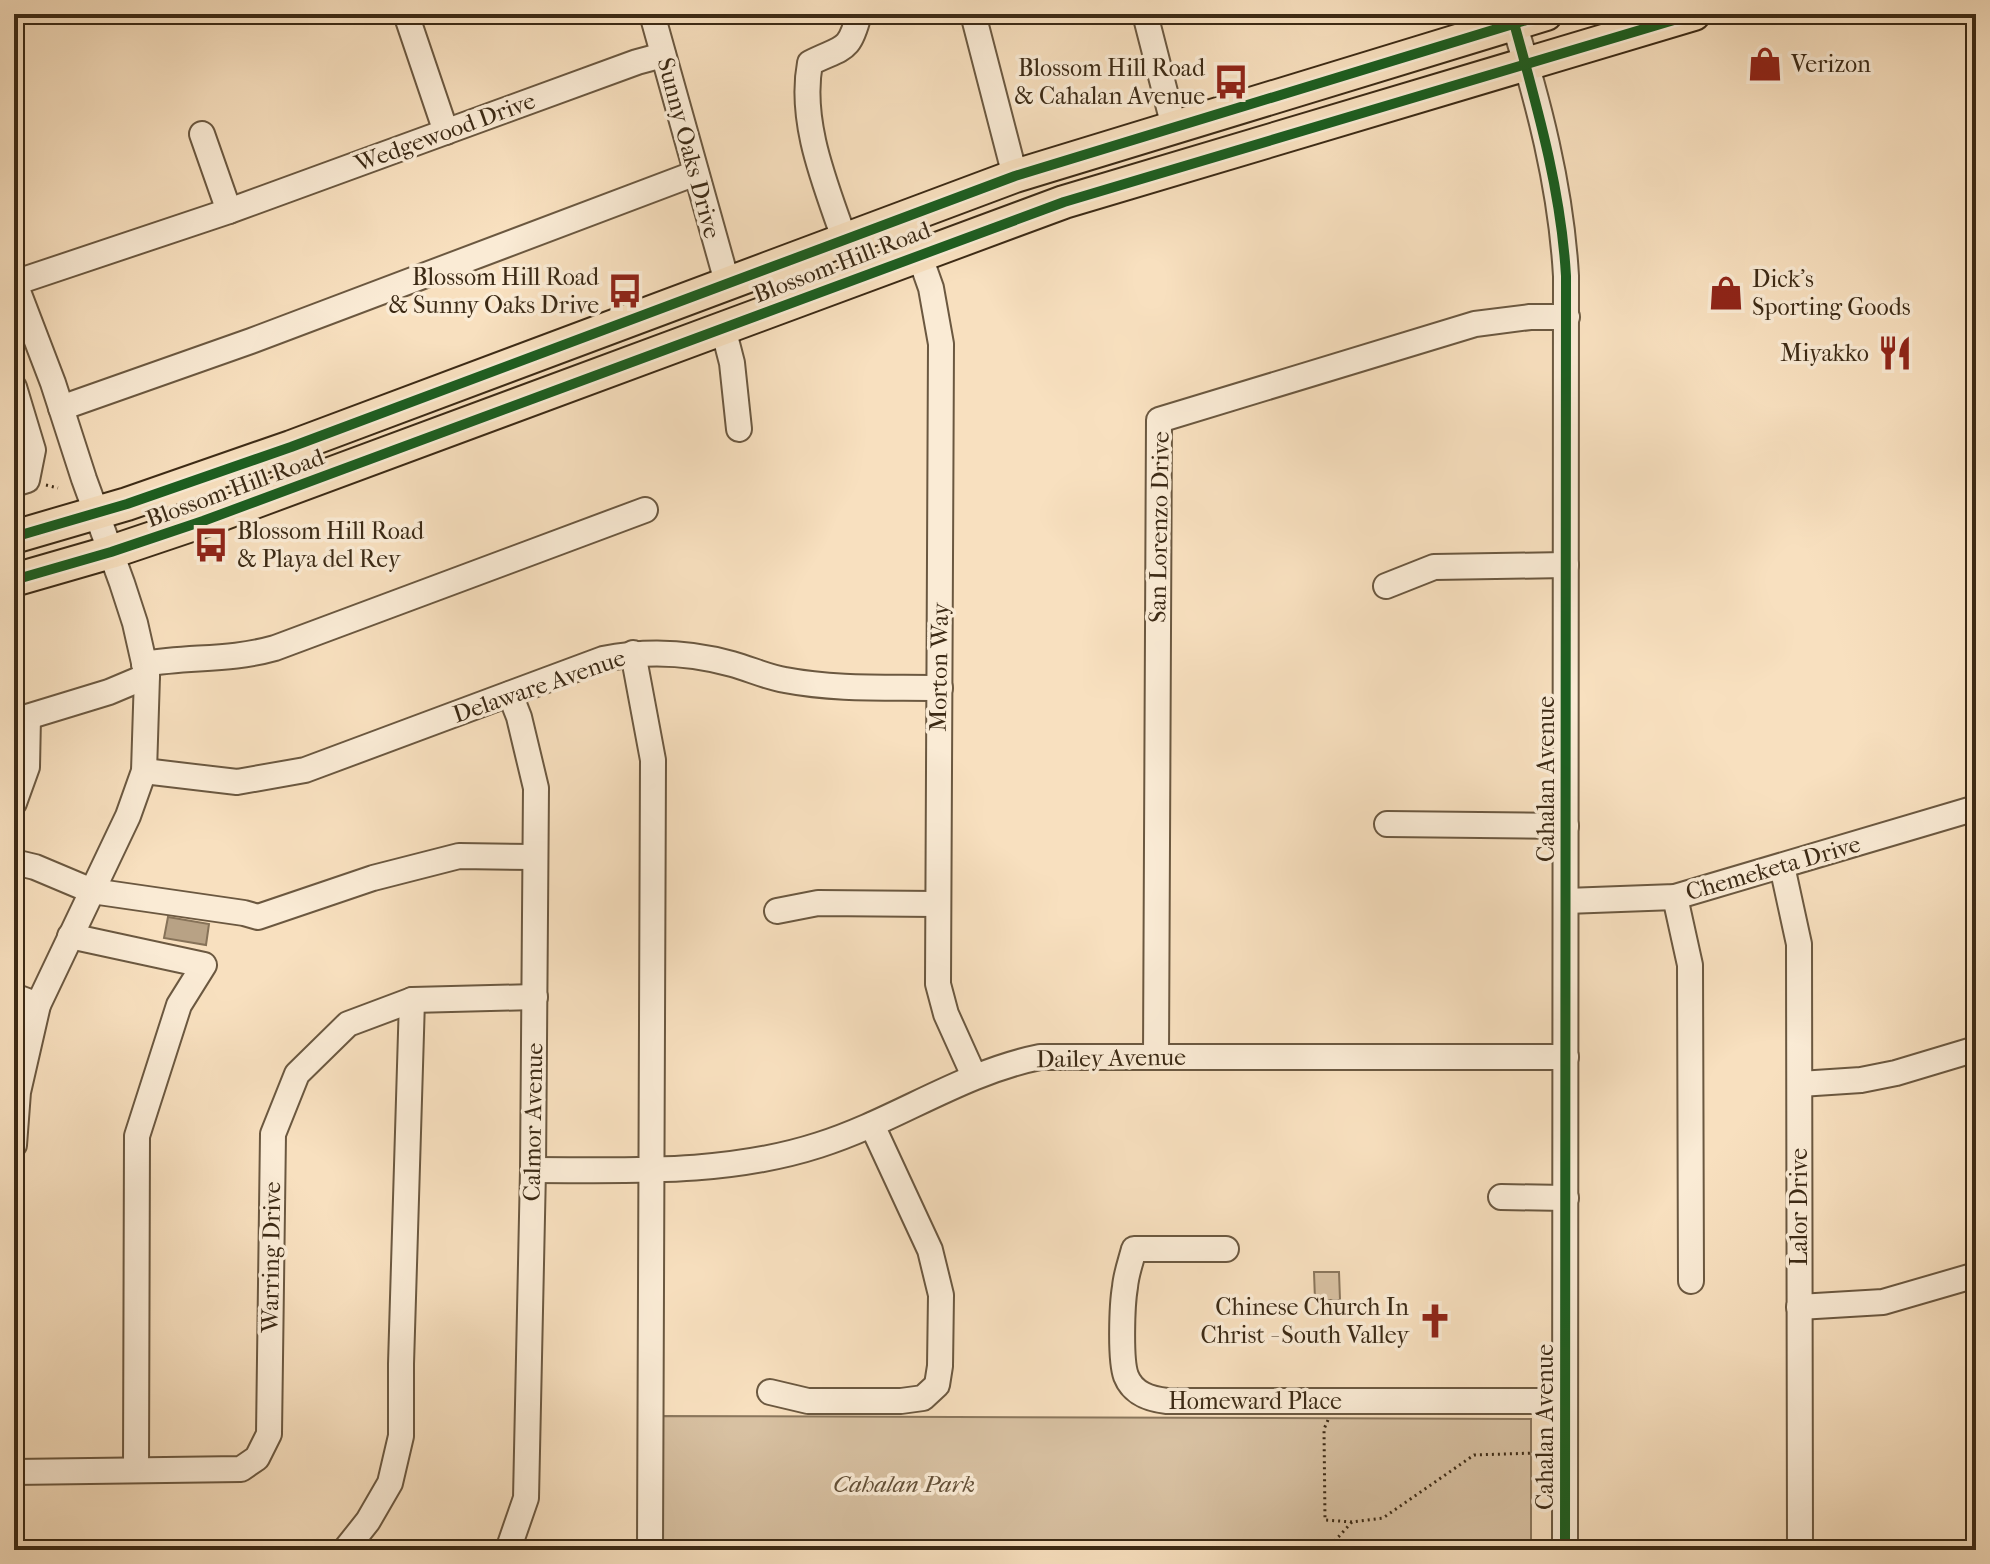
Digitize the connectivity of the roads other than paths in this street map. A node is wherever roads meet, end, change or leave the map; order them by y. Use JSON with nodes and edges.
{"nodes":[{"id":1,"x":406,"y":14,"type":"edge"},
{"id":2,"x":652,"y":14,"type":"edge"},
{"id":3,"x":859,"y":14,"type":"edge"},
{"id":4,"x":973,"y":14,"type":"edge"},
{"id":5,"x":1145,"y":14,"type":"edge"},
{"id":6,"x":1455,"y":14,"type":"edge"},
{"id":7,"x":1546,"y":14,"type":"edge"},
{"id":8,"x":1694,"y":14,"type":"edge"},
{"id":9,"x":1512,"y":19,"type":"edge"},
{"id":10,"x":1418,"y":53,"type":"junction"},
{"id":11,"x":663,"y":55,"type":"junction"},
{"id":12,"x":1525,"y":65,"type":"junction"},
{"id":13,"x":1174,"y":127,"type":"junction"},
{"id":14,"x":446,"y":132,"type":"junction"},
{"id":15,"x":202,"y":134,"type":"dead end"},
{"id":16,"x":696,"y":173,"type":"junction"},
{"id":17,"x":1015,"y":176,"type":"junction"},
{"id":18,"x":229,"y":211,"type":"junction"},
{"id":19,"x":844,"y":238,"type":"junction"},
{"id":20,"x":919,"y":254,"type":"junction"},
{"id":21,"x":14,"y":282,"type":"edge"},
{"id":22,"x":727,"y":282,"type":"junction"},
{"id":23,"x":1567,"y":317,"type":"junction"},
{"id":24,"x":723,"y":328,"type":"junction"},
{"id":25,"x":14,"y":387,"type":"edge"},
{"id":26,"x":61,"y":408,"type":"junction"},
{"id":27,"x":739,"y":429,"type":"dead end"},
{"id":28,"x":14,"y":484,"type":"edge"},
{"id":29,"x":645,"y":510,"type":"dead end"},
{"id":30,"x":97,"y":513,"type":"junction"},
{"id":31,"x":14,"y":537,"type":"edge"},
{"id":32,"x":111,"y":552,"type":"junction"},
{"id":33,"x":1566,"y":565,"type":"junction"},
{"id":34,"x":14,"y":580,"type":"edge"},
{"id":35,"x":1386,"y":586,"type":"dead end"},
{"id":36,"x":633,"y":653,"type":"junction"},
{"id":37,"x":145,"y":670,"type":"junction"},
{"id":38,"x":940,"y":688,"type":"junction"},
{"id":39,"x":510,"y":694,"type":"junction"},
{"id":40,"x":21,"y":719,"type":"edge"},
{"id":41,"x":144,"y":771,"type":"junction"},
{"id":42,"x":14,"y":803,"type":"edge"},
{"id":43,"x":1976,"y":808,"type":"edge"},
{"id":44,"x":1387,"y":824,"type":"dead end"},
{"id":45,"x":1566,"y":826,"type":"junction"},
{"id":46,"x":535,"y":857,"type":"junction"},
{"id":47,"x":14,"y":862,"type":"edge"},
{"id":48,"x":1782,"y":866,"type":"junction"},
{"id":49,"x":92,"y":891,"type":"junction"},
{"id":50,"x":1675,"y":897,"type":"junction"},
{"id":51,"x":1566,"y":901,"type":"junction"},
{"id":52,"x":937,"y":904,"type":"junction"},
{"id":53,"x":777,"y":911,"type":"dead end"},
{"id":54,"x":70,"y":936,"type":"junction"},
{"id":55,"x":14,"y":996,"type":"edge"},
{"id":56,"x":535,"y":997,"type":"junction"},
{"id":57,"x":412,"y":1000,"type":"junction"},
{"id":58,"x":38,"y":1005,"type":"junction"},
{"id":59,"x":1976,"y":1049,"type":"edge"},
{"id":60,"x":1156,"y":1056,"type":"junction"},
{"id":61,"x":1566,"y":1057,"type":"junction"},
{"id":62,"x":974,"y":1076,"type":"junction"},
{"id":63,"x":1800,"y":1084,"type":"junction"},
{"id":64,"x":872,"y":1125,"type":"junction"},
{"id":65,"x":14,"y":1145,"type":"edge"},
{"id":66,"x":533,"y":1170,"type":"junction"},
{"id":67,"x":651,"y":1170,"type":"junction"},
{"id":68,"x":1501,"y":1197,"type":"dead end"},
{"id":69,"x":1566,"y":1198,"type":"junction"},
{"id":70,"x":1226,"y":1249,"type":"dead end"},
{"id":71,"x":1976,"y":1277,"type":"edge"},
{"id":72,"x":1691,"y":1281,"type":"dead end"},
{"id":73,"x":1799,"y":1307,"type":"junction"},
{"id":74,"x":770,"y":1392,"type":"dead end"},
{"id":75,"x":1565,"y":1401,"type":"junction"},
{"id":76,"x":136,"y":1470,"type":"junction"},
{"id":77,"x":14,"y":1472,"type":"edge"},
{"id":78,"x":515,"y":1548,"type":"edge"},
{"id":79,"x":345,"y":1550,"type":"edge"},
{"id":80,"x":650,"y":1550,"type":"edge"},
{"id":81,"x":1565,"y":1550,"type":"edge"},
{"id":82,"x":1800,"y":1550,"type":"edge"}],
"edges":[{"from":1,"to":14,"type":"street"},
{"from":2,"to":11,"type":"street","name":"Sunny Oaks Drive"},
{"from":3,"to":19,"type":"street"},
{"from":4,"to":17,"type":"street"},
{"from":5,"to":13,"type":"street"},
{"from":6,"to":10,"type":"main road"},
{"from":7,"to":9,"type":"main road","name":"Blossom Hill Road"},
{"from":8,"to":12,"type":"main road","name":"Blossom Hill Road"},
{"from":9,"to":10,"type":"main road","name":"Blossom Hill Road"},
{"from":9,"to":12,"type":"street","name":"Cahalan Avenue"},
{"from":10,"to":13,"type":"main road","name":"Blossom Hill Road"},
{"from":11,"to":14,"type":"street","name":"Wedgewood Drive"},
{"from":11,"to":16,"type":"street","name":"Sunny Oaks Drive"},
{"from":12,"to":20,"type":"main road","name":"Blossom Hill Road"},
{"from":12,"to":23,"type":"street","name":"Cahalan Avenue"},
{"from":13,"to":17,"type":"main road","name":"Blossom Hill Road"},
{"from":14,"to":18,"type":"street","name":"Wedgewood Drive"},
{"from":15,"to":18,"type":"street"},
{"from":16,"to":22,"type":"street","name":"Sunny Oaks Drive"},
{"from":16,"to":26,"type":"street"},
{"from":17,"to":19,"type":"main road","name":"Blossom Hill Road"},
{"from":18,"to":21,"type":"street","name":"Wedgewood Drive"},
{"from":19,"to":22,"type":"main road","name":"Blossom Hill Road"},
{"from":20,"to":24,"type":"main road","name":"Blossom Hill Road"},
{"from":20,"to":38,"type":"street","name":"Morton Way"},
{"from":21,"to":26,"type":"street"},
{"from":22,"to":30,"type":"main road","name":"Blossom Hill Road"},
{"from":23,"to":33,"type":"street","name":"Cahalan Avenue"},
{"from":23,"to":60,"type":"street","name":"San Lorenzo Drive"},
{"from":24,"to":27,"type":"street"},
{"from":24,"to":32,"type":"main road","name":"Blossom Hill Road"},
{"from":25,"to":28,"type":"street"},
{"from":26,"to":30,"type":"street"},
{"from":29,"to":37,"type":"street"},
{"from":30,"to":31,"type":"main road","name":"Blossom Hill Road"},
{"from":30,"to":32,"type":"street"},
{"from":32,"to":34,"type":"main road","name":"Blossom Hill Road"},
{"from":32,"to":37,"type":"street"},
{"from":33,"to":35,"type":"street"},
{"from":33,"to":45,"type":"street","name":"Cahalan Avenue"},
{"from":36,"to":38,"type":"street","name":"Delaware Avenue"},
{"from":36,"to":39,"type":"street","name":"Delaware Avenue"},
{"from":36,"to":67,"type":"street"},
{"from":37,"to":40,"type":"street"},
{"from":37,"to":41,"type":"street"},
{"from":38,"to":52,"type":"street","name":"Morton Way"},
{"from":39,"to":41,"type":"street","name":"Delaware Avenue"},
{"from":39,"to":46,"type":"street","name":"Calmor Avenue"},
{"from":40,"to":42,"type":"street"},
{"from":41,"to":49,"type":"street"},
{"from":43,"to":48,"type":"street","name":"Chemeketa Drive"},
{"from":44,"to":45,"type":"street"},
{"from":45,"to":51,"type":"street","name":"Cahalan Avenue"},
{"from":46,"to":49,"type":"street"},
{"from":46,"to":56,"type":"street","name":"Calmor Avenue"},
{"from":47,"to":49,"type":"street"},
{"from":48,"to":50,"type":"street","name":"Chemeketa Drive"},
{"from":48,"to":63,"type":"street","name":"Lalor Drive"},
{"from":49,"to":54,"type":"street"},
{"from":50,"to":51,"type":"street","name":"Chemeketa Drive"},
{"from":50,"to":72,"type":"street"},
{"from":51,"to":61,"type":"street","name":"Cahalan Avenue"},
{"from":52,"to":53,"type":"street"},
{"from":52,"to":62,"type":"street","name":"Morton Way"},
{"from":54,"to":58,"type":"street"},
{"from":54,"to":76,"type":"street"},
{"from":55,"to":58,"type":"street"},
{"from":56,"to":57,"type":"street","name":"Warring Drive"},
{"from":56,"to":66,"type":"street","name":"Calmor Avenue"},
{"from":57,"to":76,"type":"street","name":"Warring Drive"},
{"from":57,"to":79,"type":"street"},
{"from":58,"to":65,"type":"street"},
{"from":59,"to":63,"type":"street"},
{"from":60,"to":61,"type":"street","name":"Dailey Avenue"},
{"from":60,"to":62,"type":"street","name":"Dailey Avenue"},
{"from":61,"to":69,"type":"street","name":"Cahalan Avenue"},
{"from":62,"to":64,"type":"street","name":"Dailey Avenue"},
{"from":63,"to":73,"type":"street","name":"Lalor Drive"},
{"from":64,"to":67,"type":"street","name":"Dailey Avenue"},
{"from":64,"to":74,"type":"street"},
{"from":66,"to":67,"type":"street","name":"Dailey Avenue"},
{"from":66,"to":78,"type":"street","name":"Calmor Avenue"},
{"from":67,"to":80,"type":"street"},
{"from":68,"to":69,"type":"street"},
{"from":69,"to":75,"type":"street","name":"Cahalan Avenue"},
{"from":70,"to":75,"type":"street","name":"Homeward Place"},
{"from":71,"to":73,"type":"street"},
{"from":73,"to":82,"type":"street","name":"Lalor Drive"},
{"from":75,"to":81,"type":"street","name":"Cahalan Avenue"},
{"from":76,"to":77,"type":"street","name":"Warring Drive"}]}
